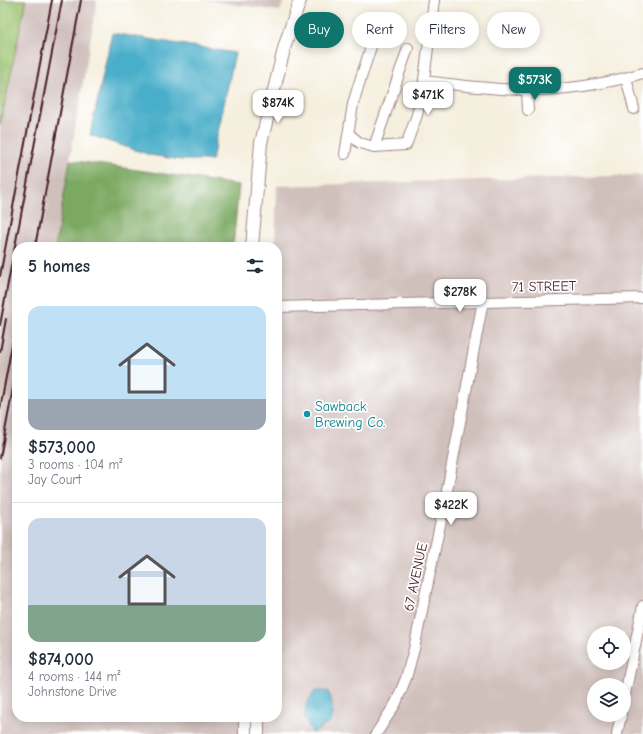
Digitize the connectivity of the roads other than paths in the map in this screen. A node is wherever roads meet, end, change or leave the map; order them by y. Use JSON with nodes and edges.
{"nodes":[{"id":1,"x":300,"y":0,"type":"edge"},
{"id":2,"x":434,"y":0,"type":"edge"},
{"id":3,"x":371,"y":48,"type":"edge"},
{"id":4,"x":408,"y":48,"type":"dead end"},
{"id":5,"x":643,"y":72,"type":"edge"},
{"id":6,"x":626,"y":78,"type":"junction"},
{"id":7,"x":424,"y":81,"type":"junction"},
{"id":8,"x":528,"y":90,"type":"junction"},
{"id":9,"x":634,"y":109,"type":"dead end"},
{"id":10,"x":528,"y":110,"type":"dead end"},
{"id":11,"x":349,"y":134,"type":"junction"},
{"id":12,"x":374,"y":147,"type":"junction"},
{"id":13,"x":345,"y":154,"type":"dead end"},
{"id":14,"x":252,"y":242,"type":"edge"},
{"id":15,"x":643,"y":298,"type":"edge"},
{"id":16,"x":483,"y":301,"type":"junction"},
{"id":17,"x":282,"y":306,"type":"edge"},
{"id":18,"x":643,"y":606,"type":"edge"},
{"id":19,"x":628,"y":678,"type":"edge"},
{"id":20,"x":245,"y":722,"type":"edge"},
{"id":21,"x":258,"y":722,"type":"edge"},
{"id":22,"x":620,"y":722,"type":"edge"},
{"id":23,"x":245,"y":734,"type":"edge"},
{"id":24,"x":258,"y":734,"type":"edge"},
{"id":25,"x":376,"y":734,"type":"edge"},
{"id":26,"x":617,"y":734,"type":"edge"}],
"edges":[{"from":1,"to":14,"type":"main road"},
{"from":2,"to":7,"type":"street"},
{"from":3,"to":11,"type":"street"},
{"from":4,"to":12,"type":"street"},
{"from":5,"to":6,"type":"street"},
{"from":6,"to":8,"type":"street"},
{"from":6,"to":9,"type":"street"},
{"from":7,"to":8,"type":"street"},
{"from":7,"to":12,"type":"street"},
{"from":8,"to":10,"type":"street"},
{"from":11,"to":12,"type":"street"},
{"from":11,"to":13,"type":"street"},
{"from":15,"to":16,"type":"street","name":"71 STREET"},
{"from":16,"to":17,"type":"street","name":"71 STREET"},
{"from":16,"to":25,"type":"street","name":"67 AVENUE"},
{"from":18,"to":19,"type":"street"},
{"from":20,"to":23,"type":"main road"},
{"from":21,"to":24,"type":"main road"},
{"from":22,"to":26,"type":"street"}]}
